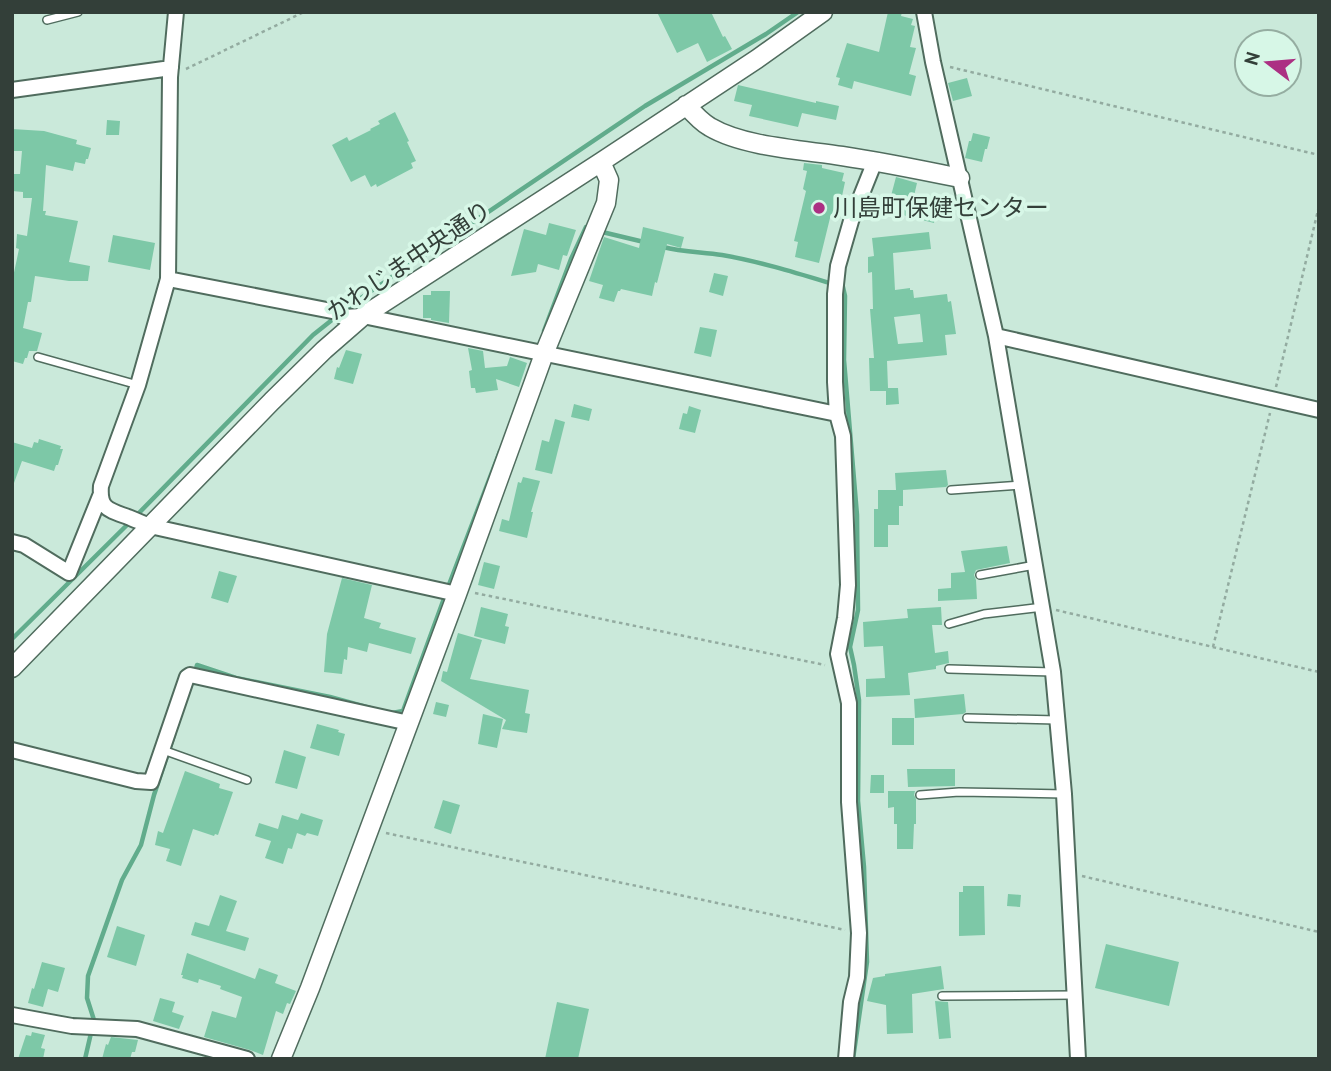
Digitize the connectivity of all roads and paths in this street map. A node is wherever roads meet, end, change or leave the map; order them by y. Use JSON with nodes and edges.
{"nodes":[{"id":1,"x":78,"y":12,"type":"edge"},
{"id":2,"x":176,"y":12,"type":"edge"},
{"id":3,"x":304,"y":12,"type":"edge"},
{"id":4,"x":823,"y":12,"type":"edge"},
{"id":5,"x":924,"y":12,"type":"edge"},
{"id":6,"x":47,"y":20,"type":"dead end"},
{"id":7,"x":933,"y":62,"type":"junction"},
{"id":8,"x":171,"y":73,"type":"junction"},
{"id":9,"x":12,"y":90,"type":"edge"},
{"id":10,"x":686,"y":105,"type":"junction"},
{"id":11,"x":1319,"y":155,"type":"edge"},
{"id":12,"x":876,"y":161,"type":"junction"},
{"id":13,"x":601,"y":162,"type":"junction"},
{"id":14,"x":960,"y":178,"type":"junction"},
{"id":15,"x":1319,"y":206,"type":"edge"},
{"id":16,"x":168,"y":279,"type":"junction"},
{"id":17,"x":363,"y":316,"type":"junction"},
{"id":18,"x":996,"y":336,"type":"junction"},
{"id":19,"x":544,"y":354,"type":"junction"},
{"id":20,"x":38,"y":357,"type":"dead end"},
{"id":21,"x":138,"y":385,"type":"junction"},
{"id":22,"x":1273,"y":400,"type":"junction"},
{"id":23,"x":1319,"y":410,"type":"edge"},
{"id":24,"x":836,"y":414,"type":"junction"},
{"id":25,"x":1023,"y":485,"type":"junction"},
{"id":26,"x":951,"y":490,"type":"dead end"},
{"id":27,"x":100,"y":496,"type":"junction"},
{"id":28,"x":138,"y":521,"type":"junction"},
{"id":29,"x":12,"y":542,"type":"edge"},
{"id":30,"x":1036,"y":565,"type":"junction"},
{"id":31,"x":981,"y":575,"type":"dead end"},
{"id":32,"x":457,"y":592,"type":"junction"},
{"id":33,"x":1042,"y":607,"type":"junction"},
{"id":34,"x":949,"y":624,"type":"dead end"},
{"id":35,"x":1213,"y":647,"type":"junction"},
{"id":36,"x":12,"y":668,"type":"edge"},
{"id":37,"x":842,"y":669,"type":"junction"},
{"id":38,"x":949,"y":670,"type":"dead end"},
{"id":39,"x":1053,"y":672,"type":"junction"},
{"id":40,"x":1319,"y":672,"type":"edge"},
{"id":41,"x":967,"y":718,"type":"dead end"},
{"id":42,"x":1058,"y":720,"type":"junction"},
{"id":43,"x":408,"y":723,"type":"junction"},
{"id":44,"x":12,"y":750,"type":"edge"},
{"id":45,"x":163,"y":750,"type":"junction"},
{"id":46,"x":247,"y":780,"type":"dead end"},
{"id":47,"x":1065,"y":794,"type":"junction"},
{"id":48,"x":920,"y":795,"type":"dead end"},
{"id":49,"x":369,"y":830,"type":"junction"},
{"id":50,"x":1068,"y":872,"type":"junction"},
{"id":51,"x":1319,"y":932,"type":"edge"},
{"id":52,"x":859,"y":933,"type":"junction"},
{"id":53,"x":1074,"y":995,"type":"junction"},
{"id":54,"x":943,"y":996,"type":"dead end"},
{"id":55,"x":12,"y":1015,"type":"edge"},
{"id":56,"x":247,"y":1059,"type":"edge"},
{"id":57,"x":281,"y":1059,"type":"edge"},
{"id":58,"x":846,"y":1059,"type":"edge"},
{"id":59,"x":1078,"y":1059,"type":"edge"}],
"edges":[{"from":1,"to":6,"type":"lane"},
{"from":2,"to":8,"type":"street"},
{"from":3,"to":8,"type":"path"},
{"from":4,"to":10,"type":"street","name":"かわじま中央通り"},
{"from":5,"to":7,"type":"street"},
{"from":7,"to":11,"type":"path"},
{"from":7,"to":14,"type":"street"},
{"from":8,"to":9,"type":"street"},
{"from":8,"to":16,"type":"street"},
{"from":10,"to":12,"type":"street"},
{"from":10,"to":13,"type":"street","name":"かわじま中央通り"},
{"from":12,"to":14,"type":"street"},
{"from":12,"to":24,"type":"street"},
{"from":13,"to":17,"type":"street","name":"かわじま中央通り"},
{"from":13,"to":19,"type":"street"},
{"from":14,"to":18,"type":"street"},
{"from":15,"to":22,"type":"path"},
{"from":16,"to":17,"type":"street"},
{"from":16,"to":21,"type":"street"},
{"from":17,"to":19,"type":"street"},
{"from":17,"to":28,"type":"street","name":"かわじま中央通り"},
{"from":18,"to":22,"type":"street"},
{"from":18,"to":25,"type":"street"},
{"from":19,"to":24,"type":"street"},
{"from":19,"to":32,"type":"street"},
{"from":20,"to":21,"type":"lane"},
{"from":21,"to":27,"type":"street"},
{"from":22,"to":23,"type":"street"},
{"from":22,"to":35,"type":"path"},
{"from":24,"to":37,"type":"street"},
{"from":25,"to":26,"type":"lane"},
{"from":25,"to":30,"type":"street"},
{"from":27,"to":28,"type":"street"},
{"from":27,"to":29,"type":"street"},
{"from":28,"to":32,"type":"street"},
{"from":28,"to":36,"type":"street","name":"かわじま中央通り"},
{"from":30,"to":31,"type":"lane"},
{"from":30,"to":33,"type":"street"},
{"from":32,"to":37,"type":"path"},
{"from":32,"to":43,"type":"street"},
{"from":33,"to":34,"type":"lane"},
{"from":33,"to":35,"type":"path"},
{"from":33,"to":39,"type":"street"},
{"from":35,"to":40,"type":"path"},
{"from":37,"to":52,"type":"street"},
{"from":38,"to":39,"type":"lane"},
{"from":39,"to":42,"type":"street"},
{"from":41,"to":42,"type":"lane"},
{"from":42,"to":47,"type":"street"},
{"from":43,"to":45,"type":"street"},
{"from":43,"to":49,"type":"street"},
{"from":44,"to":45,"type":"street"},
{"from":45,"to":46,"type":"lane"},
{"from":47,"to":48,"type":"lane"},
{"from":47,"to":50,"type":"street"},
{"from":49,"to":52,"type":"path"},
{"from":49,"to":57,"type":"street"},
{"from":50,"to":51,"type":"path"},
{"from":50,"to":53,"type":"street"},
{"from":52,"to":58,"type":"street"},
{"from":53,"to":54,"type":"lane"},
{"from":53,"to":59,"type":"street"},
{"from":55,"to":56,"type":"street"}]}
